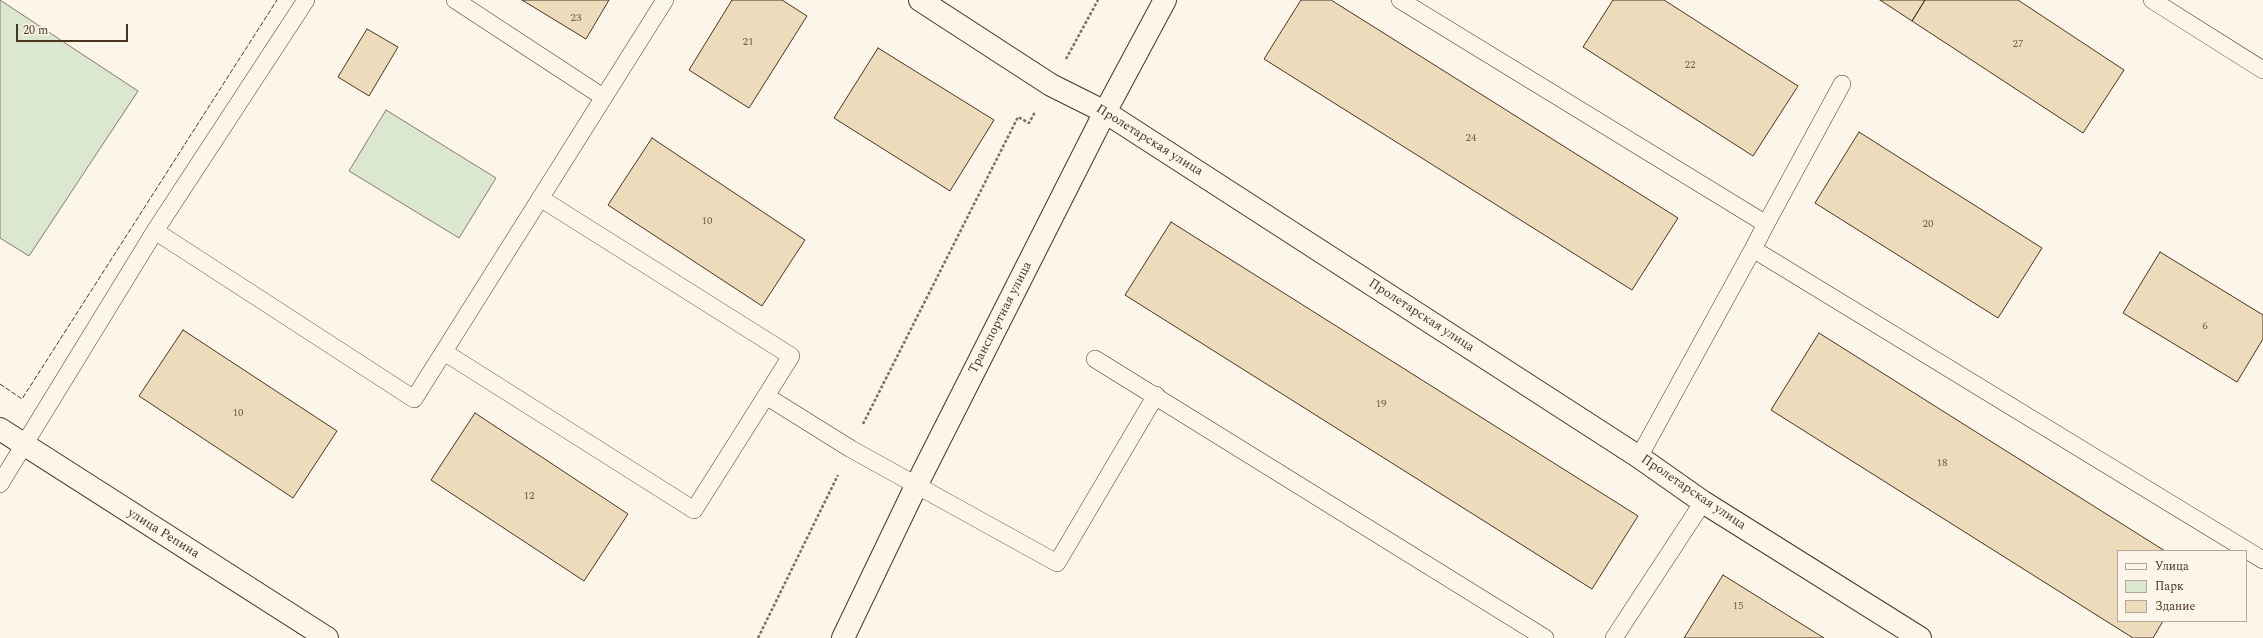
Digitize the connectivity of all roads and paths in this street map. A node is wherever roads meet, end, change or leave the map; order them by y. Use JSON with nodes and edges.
{"nodes":[{"id":1,"x":306,"y":0,"type":"edge"},
{"id":2,"x":455,"y":0,"type":"edge"},
{"id":3,"x":665,"y":0,"type":"edge"},
{"id":4,"x":920,"y":0,"type":"edge"},
{"id":5,"x":1098,"y":0,"type":"edge"},
{"id":6,"x":1165,"y":0,"type":"edge"},
{"id":7,"x":1400,"y":0,"type":"edge"},
{"id":8,"x":2152,"y":0,"type":"edge"},
{"id":9,"x":2263,"y":70,"type":"edge"},
{"id":10,"x":1842,"y":84,"type":"dead end"},
{"id":11,"x":1051,"y":85,"type":"junction"},
{"id":12,"x":603,"y":97,"type":"junction"},
{"id":13,"x":1105,"y":112,"type":"junction"},
{"id":14,"x":540,"y":198,"type":"junction"},
{"id":15,"x":1766,"y":224,"type":"junction"},
{"id":16,"x":155,"y":231,"type":"junction"},
{"id":17,"x":1753,"y":249,"type":"junction"},
{"id":18,"x":444,"y":352,"type":"junction"},
{"id":19,"x":1095,"y":359,"type":"dead end"},
{"id":20,"x":1156,"y":395,"type":"junction"},
{"id":21,"x":766,"y":396,"type":"junction"},
{"id":22,"x":0,"y":430,"type":"edge"},
{"id":23,"x":24,"y":446,"type":"junction"},
{"id":24,"x":851,"y":449,"type":"junction"},
{"id":25,"x":1639,"y":457,"type":"junction"},
{"id":26,"x":0,"y":484,"type":"edge"},
{"id":27,"x":917,"y":484,"type":"junction"},
{"id":28,"x":1703,"y":502,"type":"junction"},
{"id":29,"x":2247,"y":550,"type":"edge"},
{"id":30,"x":2247,"y":550,"type":"edge"},
{"id":31,"x":2263,"y":560,"type":"edge"},
{"id":32,"x":327,"y":638,"type":"edge"},
{"id":33,"x":758,"y":638,"type":"edge"},
{"id":34,"x":843,"y":638,"type":"edge"},
{"id":35,"x":1545,"y":638,"type":"edge"},
{"id":36,"x":1614,"y":638,"type":"edge"},
{"id":37,"x":1920,"y":638,"type":"edge"}],
"edges":[{"from":1,"to":16,"type":"lane"},
{"from":2,"to":12,"type":"lane"},
{"from":3,"to":12,"type":"lane"},
{"from":4,"to":11,"type":"street","name":"Пролетарская улица"},
{"from":5,"to":11,"type":"path"},
{"from":6,"to":13,"type":"street","name":"Транспортная улица"},
{"from":7,"to":15,"type":"lane"},
{"from":8,"to":9,"type":"lane"},
{"from":10,"to":15,"type":"lane"},
{"from":11,"to":13,"type":"street","name":"Пролетарская улица"},
{"from":11,"to":24,"type":"path"},
{"from":12,"to":14,"type":"lane"},
{"from":13,"to":25,"type":"street","name":"Пролетарская улица"},
{"from":13,"to":27,"type":"street","name":"Транспортная улица"},
{"from":14,"to":18,"type":"lane"},
{"from":14,"to":21,"type":"lane"},
{"from":15,"to":17,"type":"lane"},
{"from":16,"to":18,"type":"lane"},
{"from":16,"to":23,"type":"lane"},
{"from":17,"to":25,"type":"lane"},
{"from":17,"to":29,"type":"lane"},
{"from":18,"to":21,"type":"lane"},
{"from":19,"to":20,"type":"lane"},
{"from":20,"to":27,"type":"lane"},
{"from":20,"to":35,"type":"lane"},
{"from":21,"to":24,"type":"lane"},
{"from":22,"to":23,"type":"street","name":"улица Репина"},
{"from":23,"to":26,"type":"lane"},
{"from":23,"to":32,"type":"street","name":"улица Репина"},
{"from":24,"to":27,"type":"lane"},
{"from":24,"to":33,"type":"path"},
{"from":25,"to":28,"type":"street","name":"Пролетарская улица"},
{"from":27,"to":34,"type":"street","name":"Транспортная улица"},
{"from":28,"to":36,"type":"lane"},
{"from":28,"to":37,"type":"street","name":"Пролетарская улица"},
{"from":30,"to":31,"type":"lane"}]}
